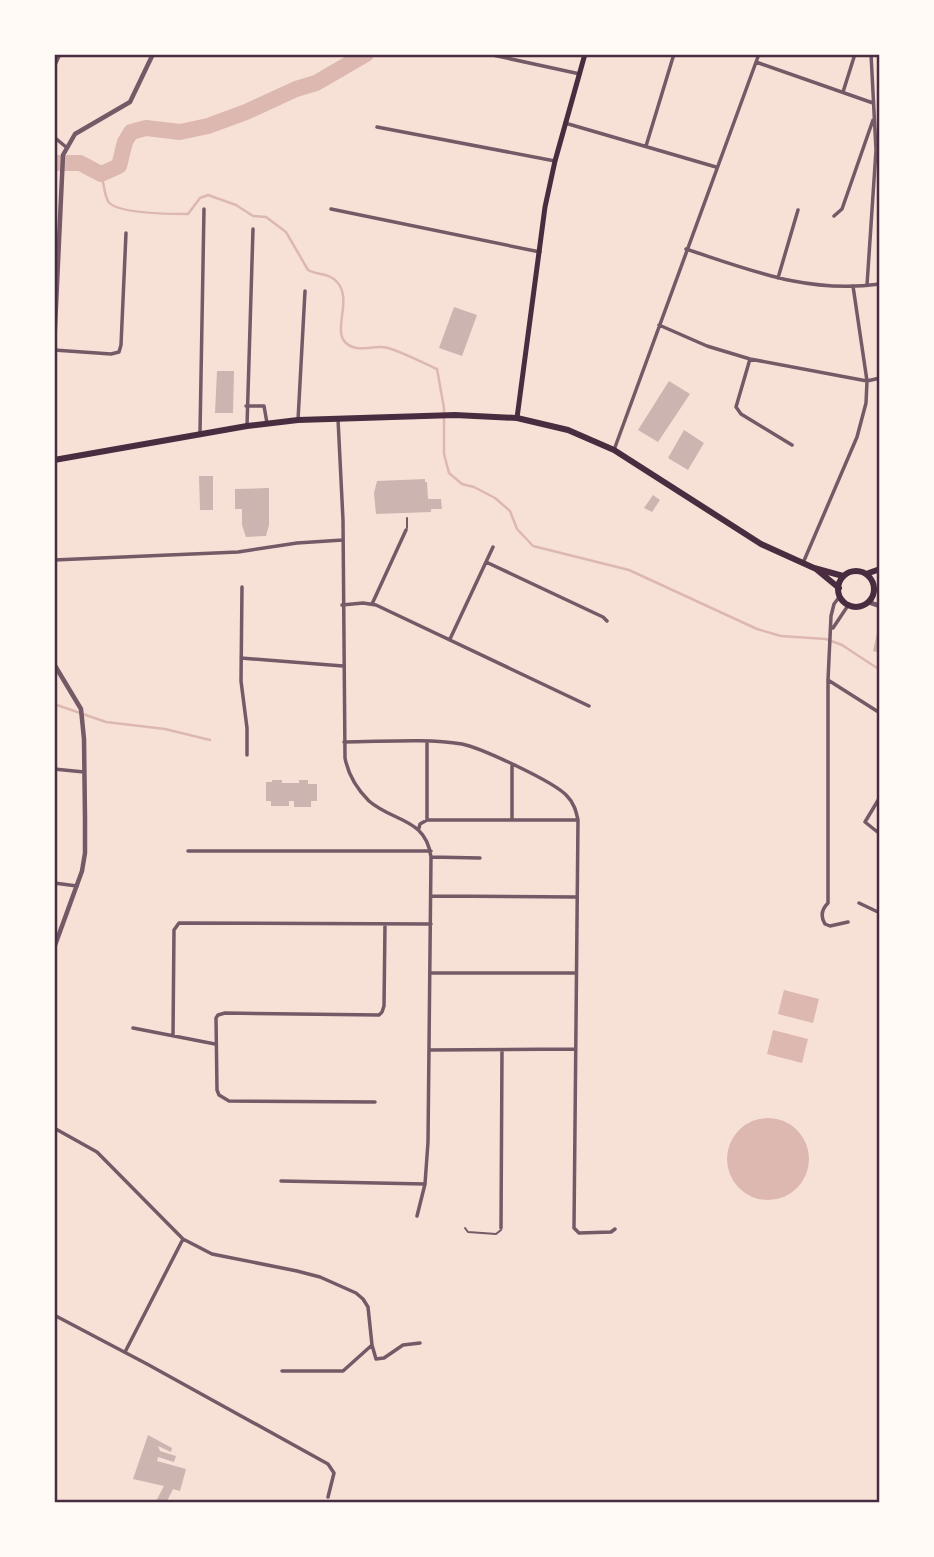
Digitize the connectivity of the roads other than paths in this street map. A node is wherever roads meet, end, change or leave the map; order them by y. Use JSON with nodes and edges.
{"nodes":[{"id":1,"x":60,"y":54,"type":"edge"},
{"id":2,"x":153,"y":54,"type":"edge"},
{"id":3,"x":488,"y":54,"type":"edge"},
{"id":4,"x":585,"y":54,"type":"edge"},
{"id":5,"x":674,"y":54,"type":"edge"},
{"id":6,"x":759,"y":54,"type":"edge"},
{"id":7,"x":855,"y":54,"type":"edge"},
{"id":8,"x":871,"y":54,"type":"edge"},
{"id":9,"x":756,"y":62,"type":"junction"},
{"id":10,"x":54,"y":67,"type":"edge"},
{"id":11,"x":579,"y":74,"type":"junction"},
{"id":12,"x":843,"y":92,"type":"junction"},
{"id":13,"x":873,"y":103,"type":"junction"},
{"id":14,"x":874,"y":118,"type":"junction"},
{"id":15,"x":565,"y":123,"type":"junction"},
{"id":16,"x":377,"y":127,"type":"dead end"},
{"id":17,"x":54,"y":137,"type":"edge"},
{"id":18,"x":646,"y":146,"type":"junction"},
{"id":19,"x":66,"y":147,"type":"junction"},
{"id":20,"x":555,"y":161,"type":"junction"},
{"id":21,"x":716,"y":167,"type":"junction"},
{"id":22,"x":204,"y":209,"type":"dead end"},
{"id":23,"x":331,"y":209,"type":"dead end"},
{"id":24,"x":798,"y":210,"type":"dead end"},
{"id":25,"x":834,"y":216,"type":"dead end"},
{"id":26,"x":253,"y":229,"type":"dead end"},
{"id":27,"x":126,"y":233,"type":"dead end"},
{"id":28,"x":686,"y":249,"type":"junction"},
{"id":29,"x":540,"y":252,"type":"junction"},
{"id":30,"x":778,"y":278,"type":"junction"},
{"id":31,"x":880,"y":284,"type":"edge"},
{"id":32,"x":867,"y":285,"type":"junction"},
{"id":33,"x":853,"y":286,"type":"junction"},
{"id":34,"x":306,"y":291,"type":"dead end"},
{"id":35,"x":659,"y":326,"type":"junction"},
{"id":36,"x":54,"y":349,"type":"edge"},
{"id":37,"x":750,"y":359,"type":"junction"},
{"id":38,"x":880,"y":379,"type":"edge"},
{"id":39,"x":867,"y":381,"type":"junction"},
{"id":40,"x":246,"y":406,"type":"junction"},
{"id":41,"x":338,"y":417,"type":"junction"},
{"id":42,"x":517,"y":418,"type":"junction"},
{"id":43,"x":298,"y":420,"type":"junction"},
{"id":44,"x":267,"y":423,"type":"junction"},
{"id":45,"x":247,"y":426,"type":"junction"},
{"id":46,"x":200,"y":436,"type":"junction"},
{"id":47,"x":792,"y":444,"type":"dead end"},
{"id":48,"x":614,"y":450,"type":"junction"},
{"id":49,"x":54,"y":460,"type":"edge"},
{"id":50,"x":407,"y":518,"type":"dead end"},
{"id":51,"x":407,"y":530,"type":"joint"},
{"id":52,"x":343,"y":540,"type":"junction"},
{"id":53,"x":493,"y":547,"type":"dead end"},
{"id":54,"x":54,"y":560,"type":"edge"},
{"id":55,"x":486,"y":562,"type":"junction"},
{"id":56,"x":803,"y":563,"type":"junction"},
{"id":57,"x":814,"y":568,"type":"junction"},
{"id":58,"x":880,"y":569,"type":"edge"},
{"id":59,"x":866,"y":573,"type":"junction"},
{"id":60,"x":843,"y":576,"type":"junction"},
{"id":61,"x":242,"y":587,"type":"dead end"},
{"id":62,"x":877,"y":587,"type":"edge"},
{"id":63,"x":839,"y":588,"type":"junction"},
{"id":64,"x":840,"y":596,"type":"junction"},
{"id":65,"x":868,"y":602,"type":"junction"},
{"id":66,"x":372,"y":604,"type":"junction"},
{"id":67,"x":849,"y":604,"type":"junction"},
{"id":68,"x":342,"y":605,"type":"junction"},
{"id":69,"x":880,"y":606,"type":"edge"},
{"id":70,"x":607,"y":621,"type":"dead end"},
{"id":71,"x":832,"y":630,"type":"junction"},
{"id":72,"x":450,"y":639,"type":"junction"},
{"id":73,"x":241,"y":658,"type":"junction"},
{"id":74,"x":54,"y":664,"type":"edge"},
{"id":75,"x":343,"y":666,"type":"junction"},
{"id":76,"x":828,"y":680,"type":"junction"},
{"id":77,"x":589,"y":706,"type":"dead end"},
{"id":78,"x":880,"y":713,"type":"edge"},
{"id":79,"x":344,"y":742,"type":"junction"},
{"id":80,"x":427,"y":742,"type":"junction"},
{"id":81,"x":247,"y":755,"type":"dead end"},
{"id":82,"x":512,"y":765,"type":"junction"},
{"id":83,"x":54,"y":769,"type":"edge"},
{"id":84,"x":84,"y":772,"type":"junction"},
{"id":85,"x":880,"y":797,"type":"edge"},
{"id":86,"x":512,"y":819,"type":"junction"},
{"id":87,"x":428,"y":820,"type":"junction"},
{"id":88,"x":578,"y":820,"type":"junction"},
{"id":89,"x":419,"y":828,"type":"junction"},
{"id":90,"x":880,"y":834,"type":"edge"},
{"id":91,"x":188,"y":851,"type":"dead end"},
{"id":92,"x":430,"y":851,"type":"junction"},
{"id":93,"x":431,"y":857,"type":"junction"},
{"id":94,"x":480,"y":858,"type":"dead end"},
{"id":95,"x":54,"y":883,"type":"edge"},
{"id":96,"x":77,"y":886,"type":"junction"},
{"id":97,"x":431,"y":896,"type":"junction"},
{"id":98,"x":576,"y":897,"type":"junction"},
{"id":99,"x":859,"y":903,"type":"dead end"},
{"id":100,"x":880,"y":913,"type":"edge"},
{"id":101,"x":848,"y":922,"type":"dead end"},
{"id":102,"x":385,"y":924,"type":"junction"},
{"id":103,"x":431,"y":924,"type":"junction"},
{"id":104,"x":54,"y":948,"type":"edge"},
{"id":105,"x":430,"y":973,"type":"junction"},
{"id":106,"x":576,"y":973,"type":"junction"},
{"id":107,"x":133,"y":1028,"type":"dead end"},
{"id":108,"x":173,"y":1036,"type":"junction"},
{"id":109,"x":215,"y":1044,"type":"junction"},
{"id":110,"x":576,"y":1049,"type":"junction"},
{"id":111,"x":430,"y":1050,"type":"junction"},
{"id":112,"x":502,"y":1050,"type":"junction"},
{"id":113,"x":375,"y":1102,"type":"dead end"},
{"id":114,"x":54,"y":1128,"type":"edge"},
{"id":115,"x":281,"y":1181,"type":"dead end"},
{"id":116,"x":425,"y":1184,"type":"junction"},
{"id":117,"x":417,"y":1216,"type":"dead end"},
{"id":118,"x":465,"y":1228,"type":"dead end"},
{"id":119,"x":501,"y":1228,"type":"joint"},
{"id":120,"x":615,"y":1229,"type":"dead end"},
{"id":121,"x":183,"y":1239,"type":"junction"},
{"id":122,"x":54,"y":1315,"type":"edge"},
{"id":123,"x":420,"y":1343,"type":"dead end"},
{"id":124,"x":372,"y":1345,"type":"junction"},
{"id":125,"x":125,"y":1352,"type":"junction"},
{"id":126,"x":282,"y":1371,"type":"dead end"},
{"id":127,"x":328,"y":1497,"type":"dead end"}],
"edges":[{"from":1,"to":10,"type":"street"},
{"from":2,"to":19,"type":"street"},
{"from":3,"to":11,"type":"street"},
{"from":4,"to":11,"type":"main road"},
{"from":5,"to":18,"type":"street"},
{"from":6,"to":9,"type":"street"},
{"from":7,"to":12,"type":"street"},
{"from":8,"to":13,"type":"street"},
{"from":9,"to":12,"type":"street"},
{"from":9,"to":21,"type":"street"},
{"from":11,"to":15,"type":"main road"},
{"from":12,"to":13,"type":"street"},
{"from":13,"to":14,"type":"street"},
{"from":14,"to":25,"type":"street"},
{"from":14,"to":32,"type":"street"},
{"from":15,"to":18,"type":"street"},
{"from":15,"to":20,"type":"main road"},
{"from":16,"to":20,"type":"street"},
{"from":17,"to":19,"type":"street"},
{"from":18,"to":21,"type":"street"},
{"from":19,"to":36,"type":"street"},
{"from":20,"to":29,"type":"main road"},
{"from":21,"to":28,"type":"street"},
{"from":22,"to":46,"type":"street"},
{"from":23,"to":29,"type":"street"},
{"from":24,"to":30,"type":"street"},
{"from":26,"to":40,"type":"street"},
{"from":27,"to":36,"type":"street"},
{"from":28,"to":30,"type":"street"},
{"from":28,"to":35,"type":"street"},
{"from":29,"to":42,"type":"main road"},
{"from":30,"to":33,"type":"street"},
{"from":31,"to":32,"type":"street"},
{"from":32,"to":33,"type":"street"},
{"from":33,"to":39,"type":"street"},
{"from":34,"to":43,"type":"street"},
{"from":35,"to":37,"type":"street"},
{"from":35,"to":48,"type":"street"},
{"from":37,"to":39,"type":"street"},
{"from":37,"to":47,"type":"street"},
{"from":38,"to":39,"type":"street"},
{"from":39,"to":56,"type":"street"},
{"from":40,"to":44,"type":"street"},
{"from":40,"to":45,"type":"street"},
{"from":41,"to":42,"type":"main road"},
{"from":41,"to":43,"type":"main road"},
{"from":41,"to":52,"type":"street"},
{"from":42,"to":48,"type":"main road"},
{"from":43,"to":44,"type":"main road"},
{"from":44,"to":45,"type":"main road"},
{"from":45,"to":46,"type":"main road"},
{"from":46,"to":49,"type":"main road"},
{"from":48,"to":56,"type":"main road"},
{"from":50,"to":51,"type":"lane"},
{"from":51,"to":66,"type":"street"},
{"from":52,"to":54,"type":"street"},
{"from":52,"to":68,"type":"street"},
{"from":53,"to":55,"type":"street"},
{"from":55,"to":70,"type":"street"},
{"from":55,"to":72,"type":"street"},
{"from":56,"to":57,"type":"main road"},
{"from":57,"to":60,"type":"main road"},
{"from":57,"to":63,"type":"main road"},
{"from":58,"to":59,"type":"main road"},
{"from":59,"to":60,"type":"main road"},
{"from":59,"to":62,"type":"main road"},
{"from":60,"to":63,"type":"main road"},
{"from":61,"to":73,"type":"street"},
{"from":62,"to":65,"type":"main road"},
{"from":63,"to":64,"type":"main road"},
{"from":64,"to":67,"type":"main road"},
{"from":64,"to":71,"type":"street"},
{"from":65,"to":67,"type":"main road"},
{"from":65,"to":69,"type":"street"},
{"from":66,"to":68,"type":"street"},
{"from":66,"to":72,"type":"street"},
{"from":67,"to":71,"type":"street"},
{"from":68,"to":75,"type":"street"},
{"from":71,"to":76,"type":"street"},
{"from":72,"to":77,"type":"street"},
{"from":73,"to":75,"type":"street"},
{"from":73,"to":81,"type":"street"},
{"from":74,"to":84,"type":"street"},
{"from":75,"to":79,"type":"street"},
{"from":76,"to":78,"type":"street"},
{"from":76,"to":101,"type":"street"},
{"from":79,"to":80,"type":"street"},
{"from":79,"to":89,"type":"street"},
{"from":80,"to":82,"type":"street"},
{"from":80,"to":87,"type":"street"},
{"from":82,"to":86,"type":"street"},
{"from":82,"to":88,"type":"street"},
{"from":83,"to":84,"type":"street"},
{"from":84,"to":96,"type":"street"},
{"from":85,"to":90,"type":"street"},
{"from":86,"to":87,"type":"street"},
{"from":86,"to":88,"type":"street"},
{"from":87,"to":89,"type":"street"},
{"from":88,"to":98,"type":"street"},
{"from":89,"to":92,"type":"street"},
{"from":91,"to":92,"type":"street"},
{"from":92,"to":93,"type":"street"},
{"from":93,"to":94,"type":"street"},
{"from":93,"to":97,"type":"street"},
{"from":95,"to":96,"type":"street"},
{"from":96,"to":104,"type":"street"},
{"from":97,"to":98,"type":"street"},
{"from":97,"to":103,"type":"street"},
{"from":98,"to":106,"type":"street"},
{"from":99,"to":100,"type":"street"},
{"from":102,"to":103,"type":"street"},
{"from":102,"to":108,"type":"street"},
{"from":102,"to":109,"type":"street"},
{"from":103,"to":105,"type":"street"},
{"from":105,"to":106,"type":"street"},
{"from":105,"to":111,"type":"street"},
{"from":106,"to":110,"type":"street"},
{"from":107,"to":108,"type":"street"},
{"from":108,"to":109,"type":"street"},
{"from":109,"to":113,"type":"street"},
{"from":110,"to":112,"type":"street"},
{"from":110,"to":120,"type":"street"},
{"from":111,"to":112,"type":"street"},
{"from":111,"to":116,"type":"street"},
{"from":112,"to":119,"type":"street"},
{"from":114,"to":121,"type":"street"},
{"from":115,"to":116,"type":"street"},
{"from":116,"to":117,"type":"street"},
{"from":118,"to":119,"type":"lane"},
{"from":121,"to":124,"type":"street"},
{"from":121,"to":125,"type":"street"},
{"from":122,"to":125,"type":"street"},
{"from":123,"to":124,"type":"street"},
{"from":124,"to":126,"type":"street"},
{"from":125,"to":127,"type":"street"}]}
